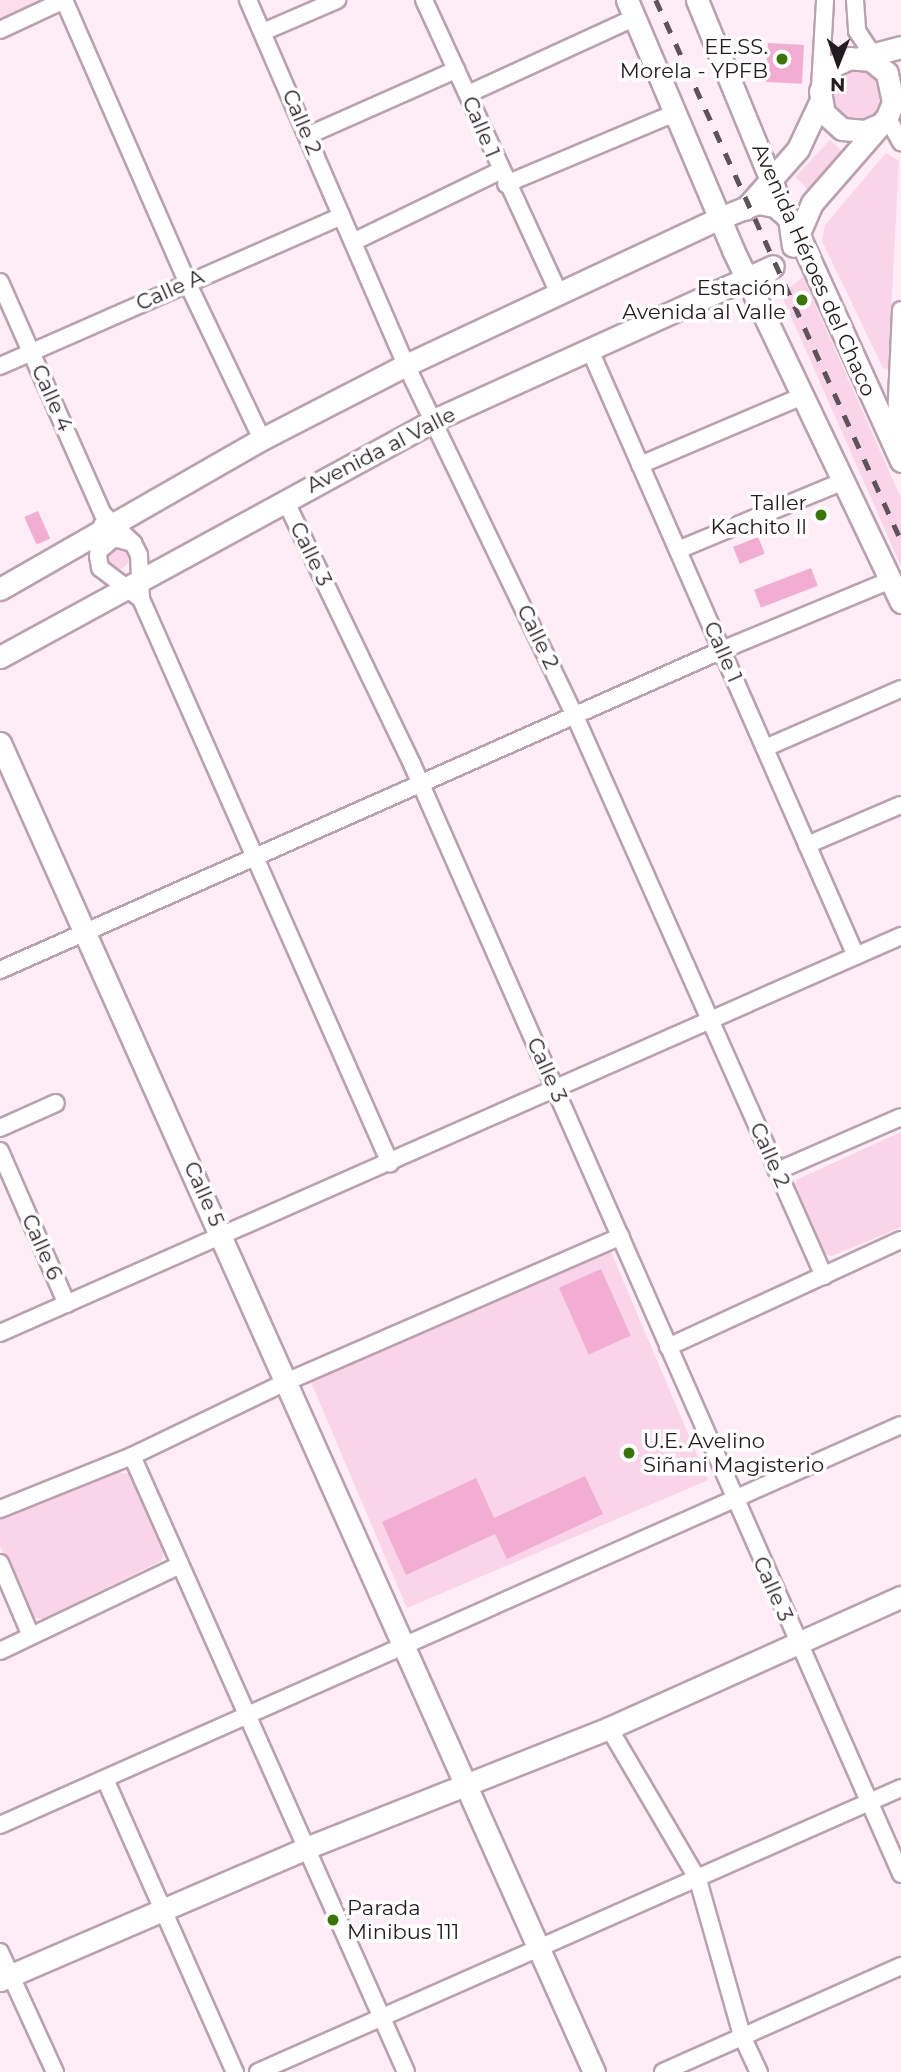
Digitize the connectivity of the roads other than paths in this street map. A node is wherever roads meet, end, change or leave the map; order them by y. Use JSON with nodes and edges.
{"nodes":[{"id":1,"x":64,"y":0,"type":"edge"},
{"id":2,"x":248,"y":0,"type":"edge"},
{"id":3,"x":337,"y":0,"type":"edge"},
{"id":4,"x":424,"y":0,"type":"edge"},
{"id":5,"x":697,"y":0,"type":"edge"},
{"id":6,"x":825,"y":0,"type":"edge"},
{"id":7,"x":855,"y":0,"type":"edge"},
{"id":8,"x":631,"y":9,"type":"edge"},
{"id":9,"x":0,"y":30,"type":"edge"},
{"id":10,"x":263,"y":32,"type":"junction"},
{"id":11,"x":884,"y":51,"type":"edge"},
{"id":12,"x":456,"y":70,"type":"junction"},
{"id":13,"x":468,"y":94,"type":"junction"},
{"id":14,"x":820,"y":96,"type":"junction"},
{"id":15,"x":891,"y":108,"type":"edge"},
{"id":16,"x":675,"y":113,"type":"junction"},
{"id":17,"x":309,"y":135,"type":"junction"},
{"id":18,"x":901,"y":142,"type":"edge"},
{"id":19,"x":503,"y":177,"type":"junction"},
{"id":20,"x":771,"y":183,"type":"junction"},
{"id":21,"x":748,"y":206,"type":"junction"},
{"id":22,"x":341,"y":216,"type":"junction"},
{"id":23,"x":720,"y":218,"type":"junction"},
{"id":24,"x":794,"y":233,"type":"junction"},
{"id":25,"x":352,"y":242,"type":"junction"},
{"id":26,"x":733,"y":250,"type":"junction"},
{"id":27,"x":773,"y":266,"type":"junction"},
{"id":28,"x":746,"y":276,"type":"junction"},
{"id":29,"x":0,"y":282,"type":"edge"},
{"id":30,"x":187,"y":282,"type":"junction"},
{"id":31,"x":558,"y":292,"type":"junction"},
{"id":32,"x":901,"y":310,"type":"edge"},
{"id":33,"x":589,"y":348,"type":"junction"},
{"id":34,"x":32,"y":353,"type":"junction"},
{"id":35,"x":406,"y":365,"type":"junction"},
{"id":36,"x":0,"y":366,"type":"edge"},
{"id":37,"x":805,"y":395,"type":"junction"},
{"id":38,"x":434,"y":420,"type":"junction"},
{"id":39,"x":262,"y":439,"type":"junction"},
{"id":40,"x":899,"y":452,"type":"edge"},
{"id":41,"x":640,"y":465,"type":"junction"},
{"id":42,"x":844,"y":481,"type":"junction"},
{"id":43,"x":285,"y":500,"type":"junction"},
{"id":44,"x":104,"y":529,"type":"junction"},
{"id":45,"x":133,"y":543,"type":"junction"},
{"id":46,"x":678,"y":551,"type":"junction"},
{"id":47,"x":891,"y":580,"type":"junction"},
{"id":48,"x":131,"y":582,"type":"junction"},
{"id":49,"x":0,"y":589,"type":"edge"},
{"id":50,"x":901,"y":602,"type":"edge"},
{"id":51,"x":722,"y":650,"type":"junction"},
{"id":52,"x":0,"y":657,"type":"edge"},
{"id":53,"x":901,"y":689,"type":"edge"},
{"id":54,"x":575,"y":716,"type":"junction"},
{"id":55,"x":0,"y":743,"type":"edge"},
{"id":56,"x":765,"y":748,"type":"junction"},
{"id":57,"x":421,"y":784,"type":"junction"},
{"id":58,"x":901,"y":805,"type":"edge"},
{"id":59,"x":807,"y":845,"type":"junction"},
{"id":60,"x":257,"y":858,"type":"junction"},
{"id":61,"x":85,"y":932,"type":"junction"},
{"id":62,"x":901,"y":936,"type":"edge"},
{"id":63,"x":856,"y":957,"type":"junction"},
{"id":64,"x":0,"y":970,"type":"edge"},
{"id":65,"x":710,"y":1022,"type":"junction"},
{"id":66,"x":556,"y":1090,"type":"junction"},
{"id":67,"x":56,"y":1103,"type":"dead end"},
{"id":68,"x":901,"y":1117,"type":"edge"},
{"id":69,"x":0,"y":1128,"type":"edge"},
{"id":70,"x":0,"y":1151,"type":"edge"},
{"id":71,"x":390,"y":1163,"type":"junction"},
{"id":72,"x":777,"y":1171,"type":"junction"},
{"id":73,"x":222,"y":1236,"type":"junction"},
{"id":74,"x":621,"y":1236,"type":"junction"},
{"id":75,"x":901,"y":1240,"type":"edge"},
{"id":76,"x":824,"y":1276,"type":"junction"},
{"id":77,"x":67,"y":1304,"type":"junction"},
{"id":78,"x":0,"y":1333,"type":"edge"},
{"id":79,"x":668,"y":1347,"type":"junction"},
{"id":80,"x":286,"y":1382,"type":"junction"},
{"id":81,"x":901,"y":1425,"type":"edge"},
{"id":82,"x":132,"y":1456,"type":"junction"},
{"id":83,"x":734,"y":1500,"type":"junction"},
{"id":84,"x":0,"y":1509,"type":"edge"},
{"id":85,"x":0,"y":1563,"type":"edge"},
{"id":86,"x":180,"y":1565,"type":"junction"},
{"id":87,"x":901,"y":1597,"type":"edge"},
{"id":88,"x":31,"y":1636,"type":"junction"},
{"id":89,"x":798,"y":1645,"type":"junction"},
{"id":90,"x":403,"y":1647,"type":"junction"},
{"id":91,"x":0,"y":1651,"type":"edge"},
{"id":92,"x":246,"y":1715,"type":"junction"},
{"id":93,"x":609,"y":1728,"type":"junction"},
{"id":94,"x":105,"y":1779,"type":"junction"},
{"id":95,"x":466,"y":1785,"type":"junction"},
{"id":96,"x":901,"y":1788,"type":"edge"},
{"id":97,"x":870,"y":1802,"type":"junction"},
{"id":98,"x":0,"y":1825,"type":"edge"},
{"id":99,"x":306,"y":1848,"type":"junction"},
{"id":100,"x":901,"y":1874,"type":"edge"},
{"id":101,"x":698,"y":1880,"type":"junction"},
{"id":102,"x":163,"y":1910,"type":"junction"},
{"id":103,"x":541,"y":1950,"type":"junction"},
{"id":104,"x":0,"y":1952,"type":"edge"},
{"id":105,"x":901,"y":1966,"type":"edge"},
{"id":106,"x":5,"y":1978,"type":"edge"},
{"id":107,"x":382,"y":2019,"type":"junction"},
{"id":108,"x":743,"y":2036,"type":"junction"},
{"id":109,"x":55,"y":2072,"type":"edge"},
{"id":110,"x":235,"y":2072,"type":"edge"},
{"id":111,"x":258,"y":2072,"type":"edge"},
{"id":112,"x":406,"y":2072,"type":"edge"},
{"id":113,"x":594,"y":2072,"type":"edge"},
{"id":114,"x":663,"y":2072,"type":"edge"},
{"id":115,"x":760,"y":2072,"type":"edge"}],
"edges":[{"from":1,"to":9,"type":"street"},
{"from":1,"to":30,"type":"street"},
{"from":2,"to":10,"type":"street","name":"Calle 2"},
{"from":3,"to":10,"type":"street"},
{"from":4,"to":12,"type":"street","name":"Calle 1"},
{"from":5,"to":20,"type":"main road","name":"Avenida Héroes del Chaco"},
{"from":6,"to":14,"type":"street"},
{"from":7,"to":11,"type":"street"},
{"from":8,"to":13,"type":"street"},
{"from":8,"to":16,"type":"main road"},
{"from":10,"to":17,"type":"street","name":"Calle 2"},
{"from":11,"to":14,"type":"main road"},
{"from":11,"to":15,"type":"main road"},
{"from":12,"to":13,"type":"street","name":"Calle 1"},
{"from":12,"to":17,"type":"street"},
{"from":13,"to":19,"type":"street","name":"Calle 1"},
{"from":14,"to":15,"type":"main road"},
{"from":14,"to":20,"type":"main road"},
{"from":15,"to":18,"type":"street"},
{"from":15,"to":24,"type":"main road"},
{"from":16,"to":19,"type":"street"},
{"from":16,"to":23,"type":"main road"},
{"from":17,"to":22,"type":"street","name":"Calle 2"},
{"from":19,"to":25,"type":"street"},
{"from":19,"to":31,"type":"street","name":"Calle 1"},
{"from":20,"to":21,"type":"main road"},
{"from":20,"to":24,"type":"main road","name":"Avenida Héroes del Chaco"},
{"from":21,"to":23,"type":"main road"},
{"from":21,"to":24,"type":"main road"},
{"from":21,"to":26,"type":"main road"},
{"from":22,"to":25,"type":"street","name":"Calle 2"},
{"from":22,"to":30,"type":"street","name":"Calle A"},
{"from":23,"to":26,"type":"main road"},
{"from":23,"to":31,"type":"main road"},
{"from":24,"to":27,"type":"main road"},
{"from":24,"to":40,"type":"main road","name":"Avenida Héroes del Chaco"},
{"from":25,"to":35,"type":"street","name":"Calle 2"},
{"from":26,"to":27,"type":"main road"},
{"from":26,"to":28,"type":"main road"},
{"from":27,"to":28,"type":"main road","name":"Avenida al Valle"},
{"from":28,"to":33,"type":"main road","name":"Avenida al Valle"},
{"from":28,"to":37,"type":"main road"},
{"from":29,"to":34,"type":"street","name":"Calle 4"},
{"from":30,"to":34,"type":"street","name":"Calle A"},
{"from":30,"to":39,"type":"street"},
{"from":31,"to":35,"type":"main road"},
{"from":32,"to":40,"type":"street"},
{"from":33,"to":38,"type":"main road","name":"Avenida al Valle"},
{"from":33,"to":41,"type":"street","name":"Calle 1"},
{"from":34,"to":36,"type":"street","name":"Calle A"},
{"from":34,"to":44,"type":"street","name":"Calle 4"},
{"from":35,"to":38,"type":"street","name":"Calle 2"},
{"from":35,"to":39,"type":"main road"},
{"from":37,"to":41,"type":"street"},
{"from":37,"to":42,"type":"main road"},
{"from":38,"to":43,"type":"main road","name":"Avenida al Valle"},
{"from":38,"to":54,"type":"street","name":"Calle 2"},
{"from":39,"to":44,"type":"main road"},
{"from":41,"to":46,"type":"street","name":"Calle 1"},
{"from":42,"to":46,"type":"street"},
{"from":42,"to":47,"type":"main road"},
{"from":43,"to":48,"type":"main road","name":"Avenida al Valle"},
{"from":43,"to":57,"type":"street","name":"Calle 3"},
{"from":44,"to":45,"type":"street","name":"Calle 4"},
{"from":44,"to":45,"type":"street"},
{"from":44,"to":48,"type":"street"},
{"from":44,"to":49,"type":"main road"},
{"from":45,"to":48,"type":"street"},
{"from":46,"to":51,"type":"street","name":"Calle 1"},
{"from":47,"to":50,"type":"main road"},
{"from":47,"to":51,"type":"street"},
{"from":48,"to":52,"type":"main road","name":"Avenida al Valle"},
{"from":48,"to":60,"type":"street"},
{"from":51,"to":54,"type":"street"},
{"from":51,"to":56,"type":"street","name":"Calle 1"},
{"from":53,"to":56,"type":"street"},
{"from":54,"to":57,"type":"street"},
{"from":54,"to":65,"type":"street","name":"Calle 2"},
{"from":55,"to":61,"type":"main road","name":"Calle 5"},
{"from":56,"to":59,"type":"street","name":"Calle 1"},
{"from":57,"to":60,"type":"street"},
{"from":57,"to":66,"type":"street","name":"Calle 3"},
{"from":58,"to":59,"type":"street"},
{"from":59,"to":63,"type":"street","name":"Calle 1"},
{"from":60,"to":61,"type":"street"},
{"from":60,"to":71,"type":"street"},
{"from":61,"to":64,"type":"street"},
{"from":61,"to":73,"type":"main road","name":"Calle 5"},
{"from":62,"to":63,"type":"street"},
{"from":63,"to":65,"type":"street"},
{"from":65,"to":66,"type":"street"},
{"from":65,"to":72,"type":"street","name":"Calle 2"},
{"from":66,"to":71,"type":"street"},
{"from":66,"to":74,"type":"street","name":"Calle 3"},
{"from":67,"to":69,"type":"street"},
{"from":68,"to":72,"type":"street"},
{"from":70,"to":77,"type":"street","name":"Calle 6"},
{"from":71,"to":73,"type":"street"},
{"from":72,"to":76,"type":"street","name":"Calle 2"},
{"from":73,"to":77,"type":"street"},
{"from":73,"to":80,"type":"main road","name":"Calle 5"},
{"from":74,"to":79,"type":"street","name":"Calle 3"},
{"from":74,"to":80,"type":"street"},
{"from":75,"to":76,"type":"street"},
{"from":76,"to":79,"type":"street"},
{"from":77,"to":78,"type":"street"},
{"from":79,"to":83,"type":"street","name":"Calle 3"},
{"from":80,"to":82,"type":"street"},
{"from":80,"to":90,"type":"main road","name":"Calle 5"},
{"from":81,"to":83,"type":"street"},
{"from":82,"to":84,"type":"street"},
{"from":82,"to":86,"type":"street"},
{"from":83,"to":89,"type":"street","name":"Calle 3"},
{"from":83,"to":90,"type":"street"},
{"from":85,"to":88,"type":"street"},
{"from":86,"to":88,"type":"street"},
{"from":86,"to":92,"type":"street"},
{"from":87,"to":89,"type":"main road"},
{"from":88,"to":91,"type":"street"},
{"from":89,"to":93,"type":"main road"},
{"from":89,"to":97,"type":"street","name":"Calle 3"},
{"from":90,"to":92,"type":"street"},
{"from":90,"to":95,"type":"main road","name":"Calle 5"},
{"from":92,"to":94,"type":"street"},
{"from":92,"to":99,"type":"street"},
{"from":93,"to":95,"type":"main road"},
{"from":93,"to":101,"type":"street"},
{"from":94,"to":98,"type":"street"},
{"from":94,"to":102,"type":"street"},
{"from":95,"to":99,"type":"main road"},
{"from":95,"to":103,"type":"main road","name":"Calle 5"},
{"from":96,"to":97,"type":"street"},
{"from":97,"to":100,"type":"street","name":"Calle 3"},
{"from":97,"to":101,"type":"street"},
{"from":99,"to":102,"type":"main road"},
{"from":99,"to":107,"type":"street"},
{"from":101,"to":103,"type":"street"},
{"from":101,"to":108,"type":"street"},
{"from":102,"to":106,"type":"main road"},
{"from":102,"to":110,"type":"street"},
{"from":103,"to":107,"type":"street"},
{"from":103,"to":113,"type":"main road","name":"Calle 5"},
{"from":104,"to":106,"type":"street"},
{"from":105,"to":108,"type":"street"},
{"from":106,"to":109,"type":"street"},
{"from":107,"to":111,"type":"street"},
{"from":107,"to":112,"type":"street"},
{"from":108,"to":114,"type":"street"},
{"from":108,"to":115,"type":"street"}]}
